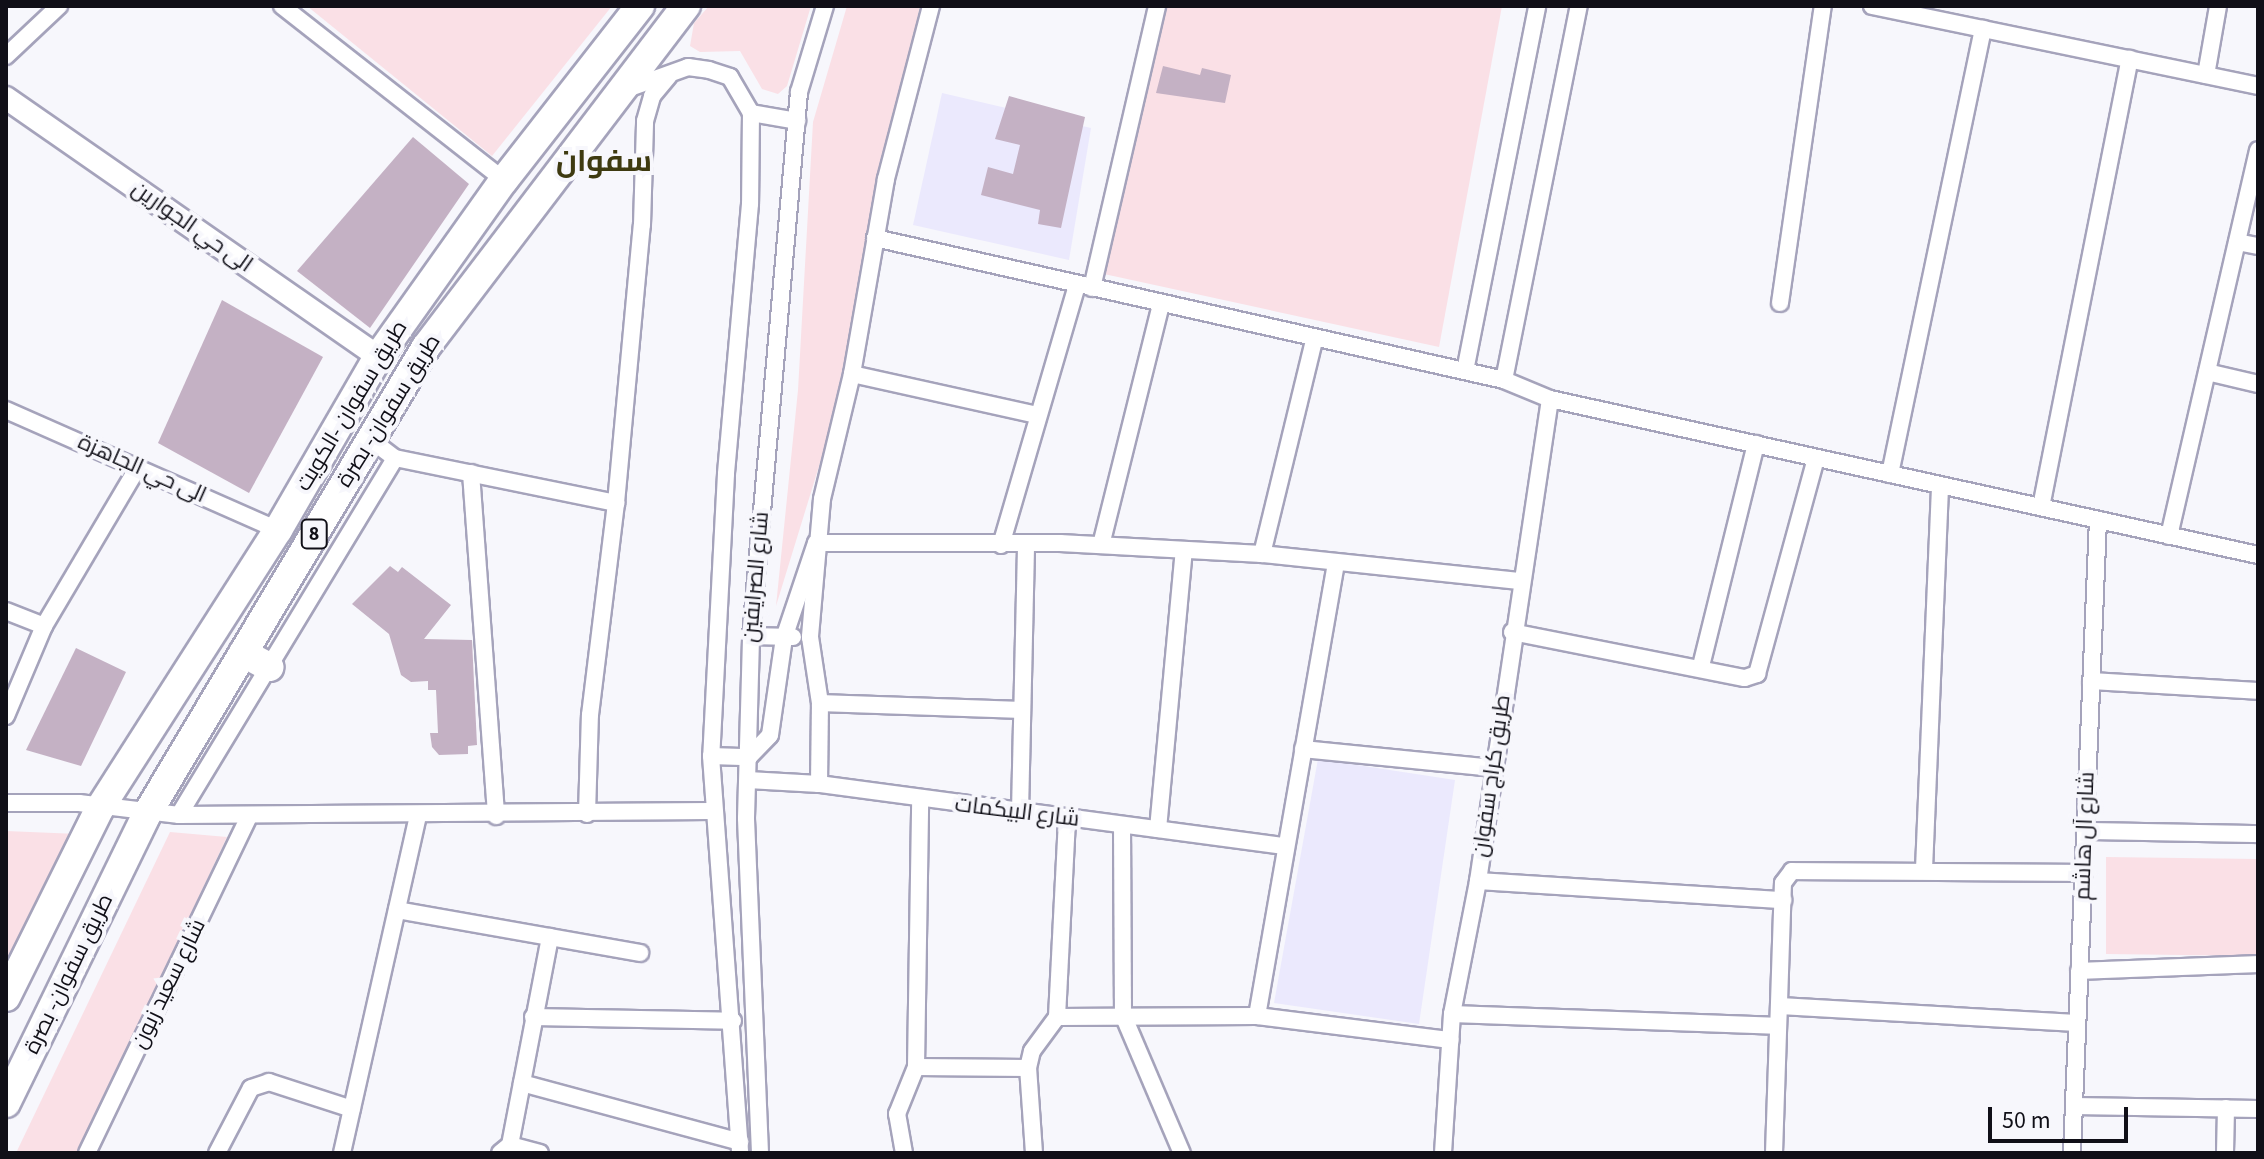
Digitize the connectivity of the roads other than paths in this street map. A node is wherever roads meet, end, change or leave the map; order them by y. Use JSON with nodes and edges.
{"nodes":[{"id":1,"x":59,"y":6,"type":"edge"},
{"id":2,"x":282,"y":6,"type":"edge"},
{"id":3,"x":640,"y":6,"type":"edge"},
{"id":4,"x":686,"y":6,"type":"edge"},
{"id":5,"x":825,"y":6,"type":"edge"},
{"id":6,"x":931,"y":6,"type":"edge"},
{"id":7,"x":1157,"y":6,"type":"edge"},
{"id":8,"x":1537,"y":6,"type":"edge"},
{"id":9,"x":1579,"y":6,"type":"edge"},
{"id":10,"x":1823,"y":6,"type":"edge"},
{"id":11,"x":1872,"y":6,"type":"edge"},
{"id":12,"x":2218,"y":6,"type":"edge"},
{"id":13,"x":1983,"y":29,"type":"junction"},
{"id":14,"x":6,"y":56,"type":"edge"},
{"id":15,"x":2130,"y":59,"type":"junction"},
{"id":16,"x":2206,"y":75,"type":"junction"},
{"id":17,"x":669,"y":76,"type":"junction"},
{"id":18,"x":581,"y":83,"type":"junction"},
{"id":19,"x":2258,"y":86,"type":"edge"},
{"id":20,"x":6,"y":98,"type":"edge"},
{"id":21,"x":612,"y":100,"type":"junction"},
{"id":22,"x":560,"y":109,"type":"junction"},
{"id":23,"x":751,"y":113,"type":"junction"},
{"id":24,"x":797,"y":121,"type":"junction"},
{"id":25,"x":589,"y":131,"type":"junction"},
{"id":26,"x":2258,"y":150,"type":"edge"},
{"id":27,"x":504,"y":180,"type":"junction"},
{"id":28,"x":875,"y":238,"type":"junction"},
{"id":29,"x":2237,"y":242,"type":"junction"},
{"id":30,"x":2258,"y":246,"type":"edge"},
{"id":31,"x":1084,"y":287,"type":"junction"},
{"id":32,"x":1780,"y":303,"type":"dead end"},
{"id":33,"x":1161,"y":304,"type":"junction"},
{"id":34,"x":1314,"y":341,"type":"junction"},
{"id":35,"x":378,"y":357,"type":"junction"},
{"id":36,"x":1465,"y":371,"type":"junction"},
{"id":37,"x":2207,"y":372,"type":"junction"},
{"id":38,"x":852,"y":374,"type":"junction"},
{"id":39,"x":1504,"y":380,"type":"junction"},
{"id":40,"x":2258,"y":384,"type":"edge"},
{"id":41,"x":1550,"y":399,"type":"junction"},
{"id":42,"x":6,"y":410,"type":"edge"},
{"id":43,"x":1037,"y":415,"type":"junction"},
{"id":44,"x":371,"y":440,"type":"junction"},
{"id":45,"x":1756,"y":444,"type":"junction"},
{"id":46,"x":395,"y":458,"type":"junction"},
{"id":47,"x":1816,"y":458,"type":"junction"},
{"id":48,"x":138,"y":467,"type":"junction"},
{"id":49,"x":471,"y":473,"type":"junction"},
{"id":50,"x":1890,"y":474,"type":"junction"},
{"id":51,"x":1940,"y":485,"type":"junction"},
{"id":52,"x":616,"y":503,"type":"junction"},
{"id":53,"x":2041,"y":507,"type":"junction"},
{"id":54,"x":2098,"y":520,"type":"junction"},
{"id":55,"x":278,"y":530,"type":"junction"},
{"id":56,"x":2169,"y":536,"type":"junction"},
{"id":57,"x":816,"y":543,"type":"junction"},
{"id":58,"x":1026,"y":544,"type":"junction"},
{"id":59,"x":1001,"y":545,"type":"junction"},
{"id":60,"x":1101,"y":545,"type":"junction"},
{"id":61,"x":1184,"y":550,"type":"junction"},
{"id":62,"x":1262,"y":554,"type":"junction"},
{"id":63,"x":2258,"y":555,"type":"edge"},
{"id":64,"x":1336,"y":565,"type":"junction"},
{"id":65,"x":1521,"y":581,"type":"junction"},
{"id":66,"x":6,"y":611,"type":"edge"},
{"id":67,"x":44,"y":626,"type":"junction"},
{"id":68,"x":1512,"y":632,"type":"junction"},
{"id":69,"x":751,"y":636,"type":"junction"},
{"id":70,"x":810,"y":637,"type":"junction"},
{"id":71,"x":784,"y":638,"type":"junction"},
{"id":72,"x":243,"y":653,"type":"junction"},
{"id":73,"x":1701,"y":666,"type":"junction"},
{"id":74,"x":269,"y":667,"type":"junction"},
{"id":75,"x":2091,"y":681,"type":"junction"},
{"id":76,"x":2258,"y":691,"type":"edge"},
{"id":77,"x":820,"y":703,"type":"junction"},
{"id":78,"x":1022,"y":710,"type":"junction"},
{"id":79,"x":6,"y":716,"type":"edge"},
{"id":80,"x":1303,"y":749,"type":"junction"},
{"id":81,"x":711,"y":756,"type":"junction"},
{"id":82,"x":749,"y":757,"type":"junction"},
{"id":83,"x":1493,"y":768,"type":"junction"},
{"id":84,"x":748,"y":780,"type":"junction"},
{"id":85,"x":819,"y":784,"type":"junction"},
{"id":86,"x":920,"y":800,"type":"junction"},
{"id":87,"x":6,"y":803,"type":"edge"},
{"id":88,"x":100,"y":808,"type":"junction"},
{"id":89,"x":711,"y":811,"type":"junction"},
{"id":90,"x":1020,"y":812,"type":"junction"},
{"id":91,"x":147,"y":814,"type":"junction"},
{"id":92,"x":587,"y":814,"type":"junction"},
{"id":93,"x":179,"y":815,"type":"junction"},
{"id":94,"x":250,"y":815,"type":"junction"},
{"id":95,"x":496,"y":816,"type":"junction"},
{"id":96,"x":418,"y":817,"type":"junction"},
{"id":97,"x":1067,"y":818,"type":"junction"},
{"id":98,"x":1122,"y":825,"type":"junction"},
{"id":99,"x":1158,"y":829,"type":"junction"},
{"id":100,"x":2085,"y":831,"type":"junction"},
{"id":101,"x":2258,"y":834,"type":"edge"},
{"id":102,"x":1286,"y":846,"type":"junction"},
{"id":103,"x":1924,"y":869,"type":"junction"},
{"id":104,"x":2084,"y":873,"type":"junction"},
{"id":105,"x":1478,"y":881,"type":"junction"},
{"id":106,"x":1783,"y":900,"type":"junction"},
{"id":107,"x":397,"y":910,"type":"junction"},
{"id":108,"x":550,"y":937,"type":"junction"},
{"id":109,"x":754,"y":938,"type":"junction"},
{"id":110,"x":724,"y":940,"type":"junction"},
{"id":111,"x":640,"y":953,"type":"dead end"},
{"id":112,"x":2258,"y":964,"type":"edge"},
{"id":113,"x":2079,"y":971,"type":"junction"},
{"id":114,"x":6,"y":997,"type":"edge"},
{"id":115,"x":1780,"y":1006,"type":"junction"},
{"id":116,"x":1452,"y":1014,"type":"junction"},
{"id":117,"x":1123,"y":1015,"type":"junction"},
{"id":118,"x":1257,"y":1016,"type":"junction"},
{"id":119,"x":533,"y":1017,"type":"junction"},
{"id":120,"x":1057,"y":1017,"type":"junction"},
{"id":121,"x":733,"y":1021,"type":"junction"},
{"id":122,"x":2077,"y":1023,"type":"junction"},
{"id":123,"x":1775,"y":1026,"type":"junction"},
{"id":124,"x":1451,"y":1040,"type":"junction"},
{"id":125,"x":916,"y":1067,"type":"junction"},
{"id":126,"x":1028,"y":1068,"type":"junction"},
{"id":127,"x":522,"y":1083,"type":"junction"},
{"id":128,"x":6,"y":1103,"type":"edge"},
{"id":129,"x":2074,"y":1106,"type":"junction"},
{"id":130,"x":2226,"y":1108,"type":"junction"},
{"id":131,"x":352,"y":1109,"type":"junction"},
{"id":132,"x":2258,"y":1109,"type":"edge"},
{"id":133,"x":740,"y":1148,"type":"edge"},
{"id":134,"x":505,"y":1149,"type":"edge"},
{"id":135,"x":87,"y":1153,"type":"edge"},
{"id":136,"x":217,"y":1153,"type":"edge"},
{"id":137,"x":342,"y":1153,"type":"edge"},
{"id":138,"x":540,"y":1153,"type":"edge"},
{"id":139,"x":760,"y":1153,"type":"edge"},
{"id":140,"x":904,"y":1153,"type":"edge"},
{"id":141,"x":1034,"y":1153,"type":"edge"},
{"id":142,"x":1182,"y":1153,"type":"edge"},
{"id":143,"x":1443,"y":1153,"type":"edge"},
{"id":144,"x":1774,"y":1153,"type":"edge"},
{"id":145,"x":1791,"y":1153,"type":"edge"},
{"id":146,"x":2072,"y":1153,"type":"edge"},
{"id":147,"x":2225,"y":1153,"type":"edge"}],
"edges":[{"from":1,"to":14,"type":"street"},
{"from":2,"to":27,"type":"street"},
{"from":3,"to":18,"type":"highway","name":"طريق سفوان -الكويت","number":"8"},
{"from":4,"to":21,"type":"highway","name":"طريق سفوان- بصرة","number":"8"},
{"from":5,"to":24,"type":"street","name":"شارع الصرايفين"},
{"from":6,"to":28,"type":"street"},
{"from":7,"to":31,"type":"street"},
{"from":8,"to":36,"type":"street"},
{"from":9,"to":39,"type":"street"},
{"from":10,"to":32,"type":"street"},
{"from":11,"to":13,"type":"street"},
{"from":12,"to":16,"type":"street"},
{"from":13,"to":15,"type":"street"},
{"from":13,"to":50,"type":"street"},
{"from":15,"to":16,"type":"street"},
{"from":15,"to":53,"type":"street"},
{"from":16,"to":19,"type":"street"},
{"from":17,"to":21,"type":"street"},
{"from":17,"to":23,"type":"street"},
{"from":17,"to":52,"type":"street"},
{"from":18,"to":21,"type":"highway"},
{"from":18,"to":22,"type":"highway","name":"طريق سفوان -الكويت","number":"8"},
{"from":20,"to":35,"type":"main road","name":"الى حي الجوارين"},
{"from":21,"to":25,"type":"highway","name":"طريق سفوان- بصرة","number":"8"},
{"from":22,"to":25,"type":"highway"},
{"from":22,"to":27,"type":"highway","name":"طريق سفوان -الكويت","number":"8"},
{"from":23,"to":24,"type":"street"},
{"from":23,"to":81,"type":"street","name":"شارع الصرايفين"},
{"from":24,"to":69,"type":"street","name":"شارع الصرايفين"},
{"from":25,"to":44,"type":"highway","name":"طريق سفوان- بصرة","number":"8"},
{"from":26,"to":29,"type":"street"},
{"from":27,"to":35,"type":"highway","name":"طريق سفوان -الكويت","number":"8"},
{"from":28,"to":31,"type":"street"},
{"from":28,"to":38,"type":"street"},
{"from":29,"to":30,"type":"street"},
{"from":29,"to":37,"type":"street"},
{"from":31,"to":33,"type":"street"},
{"from":31,"to":43,"type":"street"},
{"from":33,"to":34,"type":"street"},
{"from":33,"to":60,"type":"street"},
{"from":34,"to":36,"type":"street"},
{"from":34,"to":62,"type":"street"},
{"from":35,"to":55,"type":"highway","name":"طريق سفوان -الكويت","number":"8"},
{"from":36,"to":39,"type":"street"},
{"from":37,"to":40,"type":"street"},
{"from":37,"to":56,"type":"street"},
{"from":38,"to":43,"type":"street"},
{"from":38,"to":57,"type":"street"},
{"from":39,"to":41,"type":"street"},
{"from":41,"to":45,"type":"street"},
{"from":41,"to":65,"type":"street","name":"طريق كراج سفوان"},
{"from":42,"to":48,"type":"street","name":"الى حي الجاهزة"},
{"from":43,"to":59,"type":"street"},
{"from":44,"to":46,"type":"street"},
{"from":44,"to":72,"type":"highway","name":"طريق سفوان- بصرة","number":"8"},
{"from":45,"to":47,"type":"street"},
{"from":45,"to":73,"type":"street"},
{"from":46,"to":49,"type":"street"},
{"from":46,"to":74,"type":"street"},
{"from":47,"to":50,"type":"street"},
{"from":47,"to":73,"type":"street"},
{"from":48,"to":55,"type":"street","name":"الى حي الجاهزة"},
{"from":48,"to":67,"type":"street"},
{"from":49,"to":52,"type":"street"},
{"from":49,"to":95,"type":"street"},
{"from":50,"to":51,"type":"street"},
{"from":51,"to":53,"type":"street"},
{"from":51,"to":103,"type":"street"},
{"from":52,"to":92,"type":"street"},
{"from":53,"to":54,"type":"street"},
{"from":54,"to":56,"type":"street"},
{"from":54,"to":75,"type":"street","name":"شارع آل هاشم"},
{"from":55,"to":88,"type":"highway","name":"طريق سفوان -الكويت","number":"8"},
{"from":56,"to":63,"type":"street"},
{"from":57,"to":59,"type":"street"},
{"from":57,"to":70,"type":"street"},
{"from":57,"to":71,"type":"street"},
{"from":58,"to":59,"type":"street"},
{"from":58,"to":60,"type":"street"},
{"from":58,"to":78,"type":"street"},
{"from":60,"to":61,"type":"street"},
{"from":61,"to":62,"type":"street"},
{"from":61,"to":99,"type":"street"},
{"from":62,"to":64,"type":"street"},
{"from":64,"to":65,"type":"street"},
{"from":64,"to":80,"type":"street"},
{"from":65,"to":68,"type":"street","name":"طريق كراج سفوان"},
{"from":66,"to":67,"type":"street"},
{"from":67,"to":79,"type":"street"},
{"from":68,"to":73,"type":"street"},
{"from":68,"to":83,"type":"street","name":"طريق كراج سفوان"},
{"from":69,"to":71,"type":"street"},
{"from":69,"to":82,"type":"street","name":"شارع الصرايفين"},
{"from":70,"to":71,"type":"street"},
{"from":70,"to":77,"type":"street"},
{"from":71,"to":82,"type":"street"},
{"from":72,"to":74,"type":"highway"},
{"from":72,"to":91,"type":"highway","name":"طريق سفوان- بصرة","number":"8"},
{"from":74,"to":93,"type":"street"},
{"from":75,"to":76,"type":"street"},
{"from":75,"to":100,"type":"street","name":"شارع آل هاشم"},
{"from":77,"to":78,"type":"street"},
{"from":77,"to":85,"type":"street"},
{"from":78,"to":90,"type":"street"},
{"from":80,"to":83,"type":"street"},
{"from":80,"to":102,"type":"street"},
{"from":81,"to":82,"type":"street"},
{"from":81,"to":89,"type":"street","name":"شارع الصرايفين"},
{"from":82,"to":84,"type":"street","name":"شارع الصرايفين"},
{"from":83,"to":105,"type":"street","name":"طريق كراج سفوان"},
{"from":84,"to":85,"type":"street","name":"شارع البيكمات"},
{"from":84,"to":109,"type":"street","name":"شارع الصرايفين"},
{"from":85,"to":86,"type":"street","name":"شارع البيكمات"},
{"from":86,"to":90,"type":"street","name":"شارع البيكمات"},
{"from":86,"to":125,"type":"street"},
{"from":87,"to":88,"type":"street"},
{"from":88,"to":91,"type":"street"},
{"from":88,"to":114,"type":"highway","name":"طريق سفوان -الكويت","number":"8"},
{"from":89,"to":92,"type":"street"},
{"from":89,"to":110,"type":"street","name":"شارع الصرايفين"},
{"from":90,"to":97,"type":"street","name":"شارع البيكمات"},
{"from":91,"to":93,"type":"street"},
{"from":91,"to":128,"type":"highway","name":"طريق سفوان- بصرة","number":"8"},
{"from":92,"to":95,"type":"street"},
{"from":93,"to":94,"type":"street"},
{"from":94,"to":96,"type":"street"},
{"from":94,"to":135,"type":"street","name":"شارع سعيد زبون"},
{"from":95,"to":96,"type":"street"},
{"from":96,"to":107,"type":"street"},
{"from":97,"to":98,"type":"street","name":"شارع البيكمات"},
{"from":97,"to":120,"type":"street"},
{"from":98,"to":99,"type":"street","name":"شارع البيكمات"},
{"from":98,"to":117,"type":"street"},
{"from":99,"to":102,"type":"street","name":"شارع البيكمات"},
{"from":100,"to":101,"type":"street"},
{"from":100,"to":104,"type":"street","name":"شارع آل هاشم"},
{"from":102,"to":118,"type":"street"},
{"from":103,"to":104,"type":"street"},
{"from":103,"to":106,"type":"street"},
{"from":104,"to":113,"type":"street","name":"شارع آل هاشم"},
{"from":105,"to":106,"type":"street"},
{"from":105,"to":116,"type":"street","name":"طريق كراج سفوان"},
{"from":106,"to":115,"type":"street"},
{"from":107,"to":108,"type":"street"},
{"from":107,"to":131,"type":"street"},
{"from":108,"to":111,"type":"street"},
{"from":108,"to":119,"type":"street"},
{"from":109,"to":110,"type":"street"},
{"from":109,"to":139,"type":"street","name":"شارع الصرايفين"},
{"from":110,"to":121,"type":"street","name":"شارع الصرايفين"},
{"from":112,"to":113,"type":"street"},
{"from":113,"to":122,"type":"street","name":"شارع آل هاشم"},
{"from":115,"to":122,"type":"street"},
{"from":115,"to":123,"type":"street"},
{"from":116,"to":123,"type":"street"},
{"from":116,"to":124,"type":"street","name":"طريق كراج سفوان"},
{"from":117,"to":118,"type":"street"},
{"from":117,"to":120,"type":"street"},
{"from":117,"to":142,"type":"street"},
{"from":118,"to":124,"type":"street"},
{"from":119,"to":121,"type":"street"},
{"from":119,"to":127,"type":"street"},
{"from":120,"to":126,"type":"street"},
{"from":121,"to":133,"type":"street","name":"شارع الصرايفين"},
{"from":122,"to":129,"type":"street","name":"شارع آل هاشم"},
{"from":123,"to":144,"type":"street"},
{"from":124,"to":143,"type":"street","name":"طريق كراج سفوان"},
{"from":125,"to":126,"type":"street"},
{"from":125,"to":140,"type":"street"},
{"from":126,"to":141,"type":"street"},
{"from":127,"to":133,"type":"street"},
{"from":127,"to":134,"type":"street"},
{"from":129,"to":130,"type":"street"},
{"from":129,"to":146,"type":"street","name":"شارع آل هاشم"},
{"from":130,"to":132,"type":"street"},
{"from":130,"to":147,"type":"street"},
{"from":131,"to":136,"type":"street"},
{"from":131,"to":137,"type":"street"},
{"from":134,"to":138,"type":"street"},
{"from":144,"to":145,"type":"street"}]}
